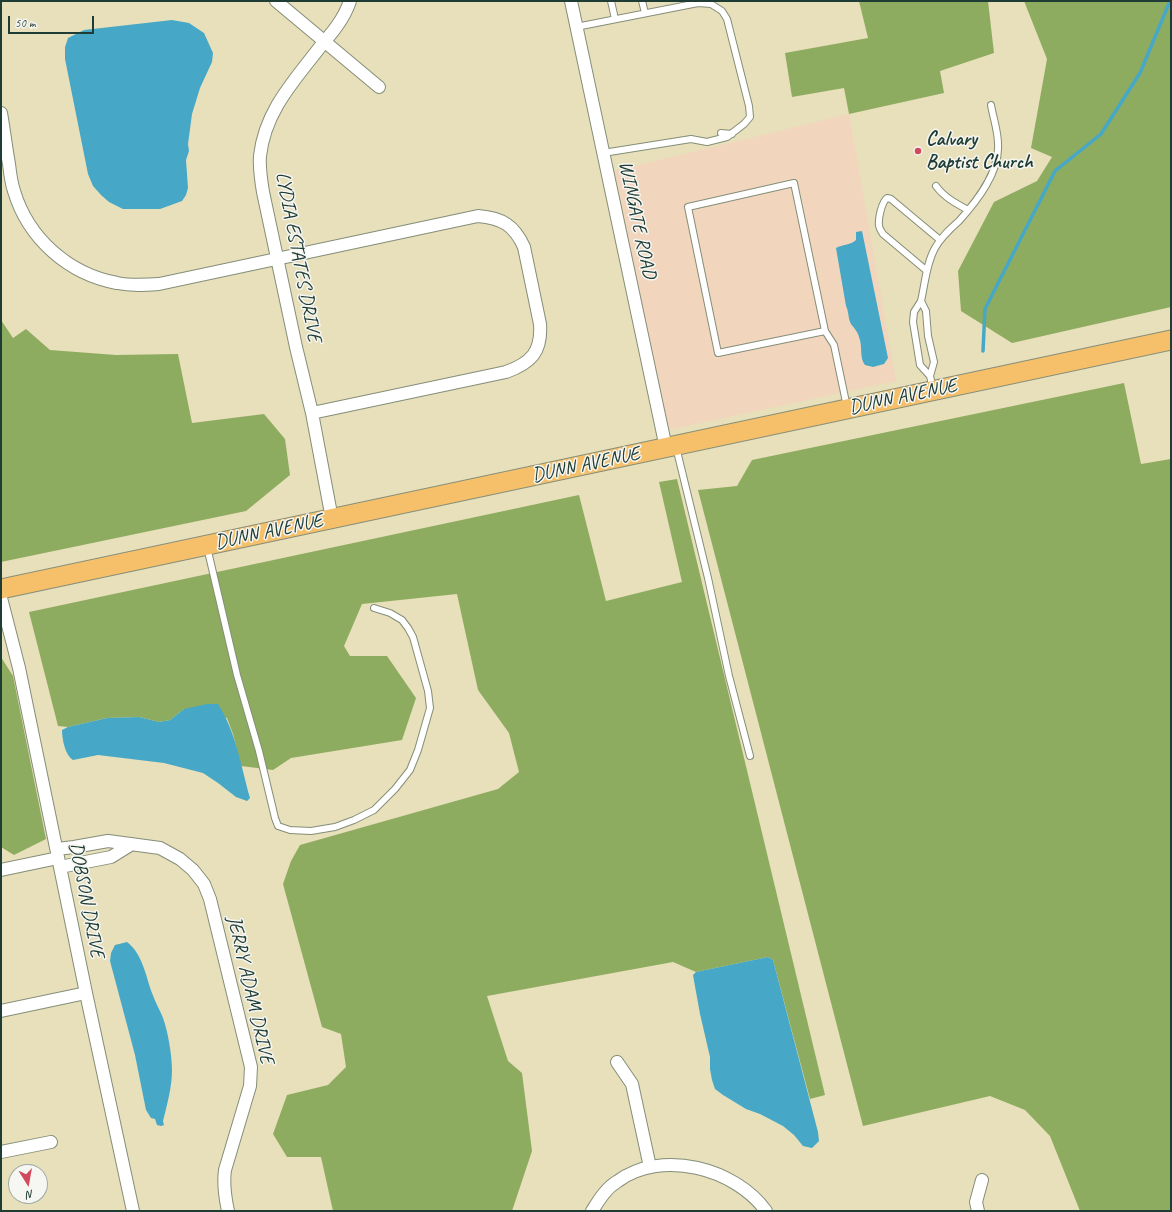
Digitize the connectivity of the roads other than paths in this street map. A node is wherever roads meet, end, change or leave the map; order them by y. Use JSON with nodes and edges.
{"nodes":[{"id":1,"x":276,"y":1,"type":"edge"},
{"id":2,"x":350,"y":1,"type":"edge"},
{"id":3,"x":571,"y":1,"type":"edge"},
{"id":4,"x":611,"y":1,"type":"edge"},
{"id":5,"x":642,"y":1,"type":"edge"},
{"id":6,"x":677,"y":4,"type":"edge"},
{"id":7,"x":645,"y":13,"type":"junction"},
{"id":8,"x":615,"y":19,"type":"junction"},
{"id":9,"x":576,"y":27,"type":"junction"},
{"id":10,"x":325,"y":42,"type":"junction"},
{"id":11,"x":379,"y":87,"type":"dead end"},
{"id":12,"x":991,"y":104,"type":"dead end"},
{"id":13,"x":1,"y":113,"type":"edge"},
{"id":14,"x":721,"y":133,"type":"dead end"},
{"id":15,"x":732,"y":134,"type":"junction"},
{"id":16,"x":704,"y":137,"type":"dead end"},
{"id":17,"x":694,"y":140,"type":"junction"},
{"id":18,"x":604,"y":153,"type":"junction"},
{"id":19,"x":936,"y":186,"type":"dead end"},
{"id":20,"x":968,"y":210,"type":"junction"},
{"id":21,"x":940,"y":240,"type":"junction"},
{"id":22,"x":277,"y":258,"type":"junction"},
{"id":23,"x":927,"y":271,"type":"junction"},
{"id":24,"x":921,"y":301,"type":"junction"},
{"id":25,"x":825,"y":331,"type":"junction"},
{"id":26,"x":1171,"y":340,"type":"edge"},
{"id":27,"x":932,"y":383,"type":"junction"},
{"id":28,"x":848,"y":408,"type":"junction"},
{"id":29,"x":312,"y":413,"type":"junction"},
{"id":30,"x":671,"y":447,"type":"junction"},
{"id":31,"x":332,"y":518,"type":"junction"},
{"id":32,"x":206,"y":546,"type":"junction"},
{"id":33,"x":1,"y":589,"type":"edge"},
{"id":34,"x":1,"y":598,"type":"edge"},
{"id":35,"x":374,"y":608,"type":"dead end"},
{"id":36,"x":750,"y":756,"type":"dead end"},
{"id":37,"x":132,"y":844,"type":"junction"},
{"id":38,"x":58,"y":858,"type":"junction"},
{"id":39,"x":1,"y":870,"type":"edge"},
{"id":40,"x":86,"y":993,"type":"junction"},
{"id":41,"x":1,"y":1010,"type":"edge"},
{"id":42,"x":616,"y":1062,"type":"dead end"},
{"id":43,"x":51,"y":1142,"type":"dead end"},
{"id":44,"x":1,"y":1152,"type":"edge"},
{"id":45,"x":650,"y":1167,"type":"junction"},
{"id":46,"x":982,"y":1180,"type":"dead end"},
{"id":47,"x":133,"y":1211,"type":"edge"},
{"id":48,"x":228,"y":1211,"type":"edge"},
{"id":49,"x":592,"y":1211,"type":"edge"},
{"id":50,"x":766,"y":1211,"type":"edge"},
{"id":51,"x":978,"y":1211,"type":"edge"}],
"edges":[{"from":1,"to":10,"type":"street"},
{"from":2,"to":10,"type":"street","name":"LYDIA ESTATES DRIVE"},
{"from":3,"to":9,"type":"street","name":"WINGATE ROAD"},
{"from":4,"to":8,"type":"lane"},
{"from":5,"to":7,"type":"lane"},
{"from":6,"to":7,"type":"lane"},
{"from":6,"to":15,"type":"lane"},
{"from":7,"to":8,"type":"lane"},
{"from":8,"to":9,"type":"lane"},
{"from":9,"to":18,"type":"street","name":"WINGATE ROAD"},
{"from":10,"to":11,"type":"street"},
{"from":10,"to":22,"type":"street","name":"LYDIA ESTATES DRIVE"},
{"from":12,"to":20,"type":"lane"},
{"from":13,"to":22,"type":"street"},
{"from":14,"to":15,"type":"lane"},
{"from":15,"to":17,"type":"lane"},
{"from":16,"to":17,"type":"lane"},
{"from":17,"to":18,"type":"lane"},
{"from":18,"to":30,"type":"street","name":"WINGATE ROAD"},
{"from":19,"to":20,"type":"lane"},
{"from":20,"to":21,"type":"lane"},
{"from":21,"to":23,"type":"lane"},
{"from":21,"to":23,"type":"lane"},
{"from":22,"to":29,"type":"street","name":"LYDIA ESTATES DRIVE"},
{"from":22,"to":29,"type":"street"},
{"from":23,"to":24,"type":"lane"},
{"from":24,"to":27,"type":"lane"},
{"from":24,"to":27,"type":"lane"},
{"from":25,"to":25,"type":"lane"},
{"from":25,"to":28,"type":"lane"},
{"from":26,"to":27,"type":"main road","name":"DUNN AVENUE"},
{"from":27,"to":28,"type":"main road","name":"DUNN AVENUE"},
{"from":28,"to":30,"type":"main road","name":"DUNN AVENUE"},
{"from":29,"to":31,"type":"street","name":"LYDIA ESTATES DRIVE"},
{"from":30,"to":31,"type":"main road","name":"DUNN AVENUE"},
{"from":30,"to":36,"type":"lane"},
{"from":31,"to":32,"type":"main road","name":"DUNN AVENUE"},
{"from":32,"to":33,"type":"main road","name":"DUNN AVENUE"},
{"from":32,"to":35,"type":"lane"},
{"from":34,"to":38,"type":"street","name":"DOBSON DRIVE"},
{"from":37,"to":38,"type":"street","name":"JERRY ADAM DRIVE"},
{"from":37,"to":38,"type":"street"},
{"from":37,"to":48,"type":"street","name":"JERRY ADAM DRIVE"},
{"from":38,"to":39,"type":"street"},
{"from":38,"to":40,"type":"street","name":"DOBSON DRIVE"},
{"from":40,"to":41,"type":"street"},
{"from":40,"to":47,"type":"street","name":"DOBSON DRIVE"},
{"from":42,"to":45,"type":"street"},
{"from":43,"to":44,"type":"street"},
{"from":45,"to":49,"type":"street"},
{"from":45,"to":50,"type":"street"},
{"from":46,"to":51,"type":"street"}]}
